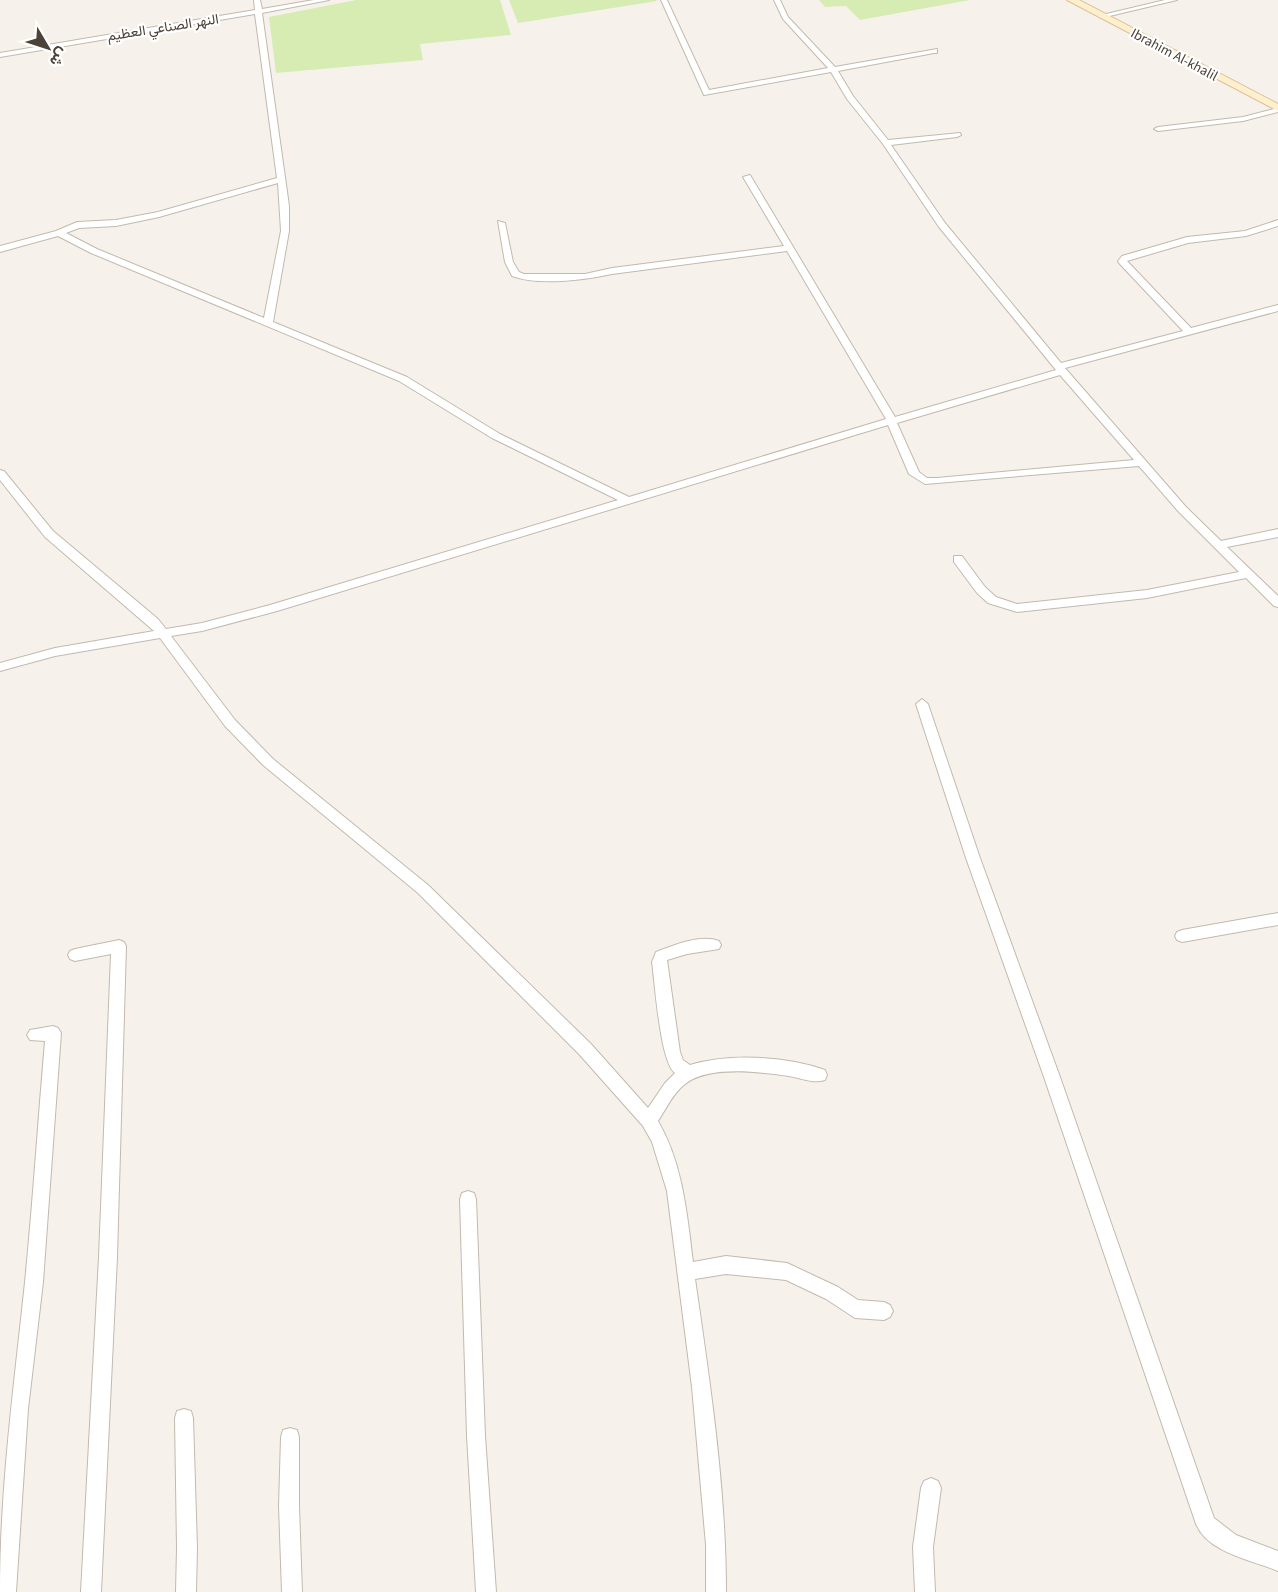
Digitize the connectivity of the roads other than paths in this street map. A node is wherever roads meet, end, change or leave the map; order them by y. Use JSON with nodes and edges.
{"nodes":[{"id":1,"x":258,"y":0,"type":"edge"},
{"id":2,"x":326,"y":0,"type":"edge"},
{"id":3,"x":664,"y":0,"type":"edge"},
{"id":4,"x":777,"y":0,"type":"edge"},
{"id":5,"x":1072,"y":0,"type":"edge"},
{"id":6,"x":1174,"y":0,"type":"edge"},
{"id":7,"x":261,"y":12,"type":"junction"},
{"id":8,"x":1101,"y":16,"type":"junction"},
{"id":9,"x":934,"y":51,"type":"dead end"},
{"id":10,"x":0,"y":55,"type":"edge"},
{"id":11,"x":834,"y":71,"type":"junction"},
{"id":12,"x":1278,"y":109,"type":"edge"},
{"id":13,"x":1158,"y":129,"type":"dead end"},
{"id":14,"x":957,"y":135,"type":"dead end"},
{"id":15,"x":886,"y":142,"type":"junction"},
{"id":16,"x":747,"y":177,"type":"dead end"},
{"id":17,"x":283,"y":179,"type":"junction"},
{"id":18,"x":501,"y":223,"type":"dead end"},
{"id":19,"x":1278,"y":223,"type":"edge"},
{"id":20,"x":58,"y":233,"type":"junction"},
{"id":21,"x":791,"y":248,"type":"junction"},
{"id":22,"x":0,"y":249,"type":"edge"},
{"id":23,"x":1278,"y":308,"type":"edge"},
{"id":24,"x":268,"y":324,"type":"junction"},
{"id":25,"x":1190,"y":333,"type":"junction"},
{"id":26,"x":1061,"y":369,"type":"junction"},
{"id":27,"x":891,"y":421,"type":"junction"},
{"id":28,"x":1142,"y":463,"type":"junction"},
{"id":29,"x":0,"y":473,"type":"edge"},
{"id":30,"x":629,"y":501,"type":"junction"},
{"id":31,"x":1278,"y":533,"type":"edge"},
{"id":32,"x":1218,"y":544,"type":"junction"},
{"id":33,"x":958,"y":559,"type":"dead end"},
{"id":34,"x":1248,"y":574,"type":"junction"},
{"id":35,"x":1278,"y":603,"type":"edge"},
{"id":36,"x":163,"y":635,"type":"junction"},
{"id":37,"x":0,"y":667,"type":"edge"},
{"id":38,"x":922,"y":704,"type":"dead end"},
{"id":39,"x":1278,"y":919,"type":"edge"},
{"id":40,"x":1182,"y":936,"type":"dead end"},
{"id":41,"x":714,"y":945,"type":"dead end"},
{"id":42,"x":75,"y":955,"type":"dead end"},
{"id":43,"x":35,"y":1035,"type":"dead end"},
{"id":44,"x":688,"y":1073,"type":"junction"},
{"id":45,"x":819,"y":1075,"type":"dead end"},
{"id":46,"x":650,"y":1121,"type":"junction"},
{"id":47,"x":468,"y":1199,"type":"dead end"},
{"id":48,"x":685,"y":1272,"type":"junction"},
{"id":49,"x":884,"y":1311,"type":"dead end"},
{"id":50,"x":184,"y":1418,"type":"dead end"},
{"id":51,"x":290,"y":1437,"type":"dead end"},
{"id":52,"x":931,"y":1488,"type":"dead end"},
{"id":53,"x":1278,"y":1561,"type":"edge"},
{"id":54,"x":6,"y":1592,"type":"edge"},
{"id":55,"x":91,"y":1592,"type":"edge"},
{"id":56,"x":186,"y":1592,"type":"edge"},
{"id":57,"x":292,"y":1592,"type":"edge"},
{"id":58,"x":486,"y":1592,"type":"edge"},
{"id":59,"x":716,"y":1592,"type":"edge"},
{"id":60,"x":925,"y":1592,"type":"edge"}],
"edges":[{"from":1,"to":7,"type":"street"},
{"from":2,"to":7,"type":"street","name":"النهر الصناعي العظيم"},
{"from":3,"to":11,"type":"street"},
{"from":4,"to":11,"type":"street"},
{"from":5,"to":8,"type":"street","name":"Ibrahim Al-khalil"},
{"from":6,"to":8,"type":"street"},
{"from":7,"to":10,"type":"street","name":"النهر الصناعي العظيم"},
{"from":7,"to":17,"type":"street"},
{"from":8,"to":12,"type":"street","name":"Ibrahim Al-khalil"},
{"from":9,"to":11,"type":"street"},
{"from":11,"to":15,"type":"street"},
{"from":12,"to":13,"type":"street"},
{"from":14,"to":15,"type":"street"},
{"from":15,"to":26,"type":"street"},
{"from":16,"to":21,"type":"street"},
{"from":17,"to":20,"type":"street"},
{"from":17,"to":24,"type":"street"},
{"from":18,"to":21,"type":"street"},
{"from":19,"to":25,"type":"street"},
{"from":20,"to":22,"type":"street"},
{"from":20,"to":24,"type":"street"},
{"from":21,"to":27,"type":"street"},
{"from":23,"to":25,"type":"street"},
{"from":24,"to":30,"type":"street"},
{"from":25,"to":26,"type":"street"},
{"from":26,"to":27,"type":"street"},
{"from":26,"to":28,"type":"street"},
{"from":27,"to":28,"type":"street"},
{"from":27,"to":30,"type":"street"},
{"from":28,"to":32,"type":"street"},
{"from":29,"to":36,"type":"street"},
{"from":30,"to":36,"type":"street"},
{"from":31,"to":32,"type":"street"},
{"from":32,"to":34,"type":"street"},
{"from":33,"to":34,"type":"street"},
{"from":34,"to":35,"type":"street"},
{"from":36,"to":37,"type":"street"},
{"from":36,"to":46,"type":"street"},
{"from":38,"to":53,"type":"street"},
{"from":39,"to":40,"type":"street"},
{"from":41,"to":44,"type":"street"},
{"from":42,"to":55,"type":"street"},
{"from":43,"to":54,"type":"street"},
{"from":44,"to":45,"type":"street"},
{"from":44,"to":46,"type":"street"},
{"from":46,"to":48,"type":"street"},
{"from":47,"to":58,"type":"street"},
{"from":48,"to":49,"type":"street"},
{"from":48,"to":59,"type":"street"},
{"from":50,"to":56,"type":"street"},
{"from":51,"to":57,"type":"street"},
{"from":52,"to":60,"type":"street"}]}
